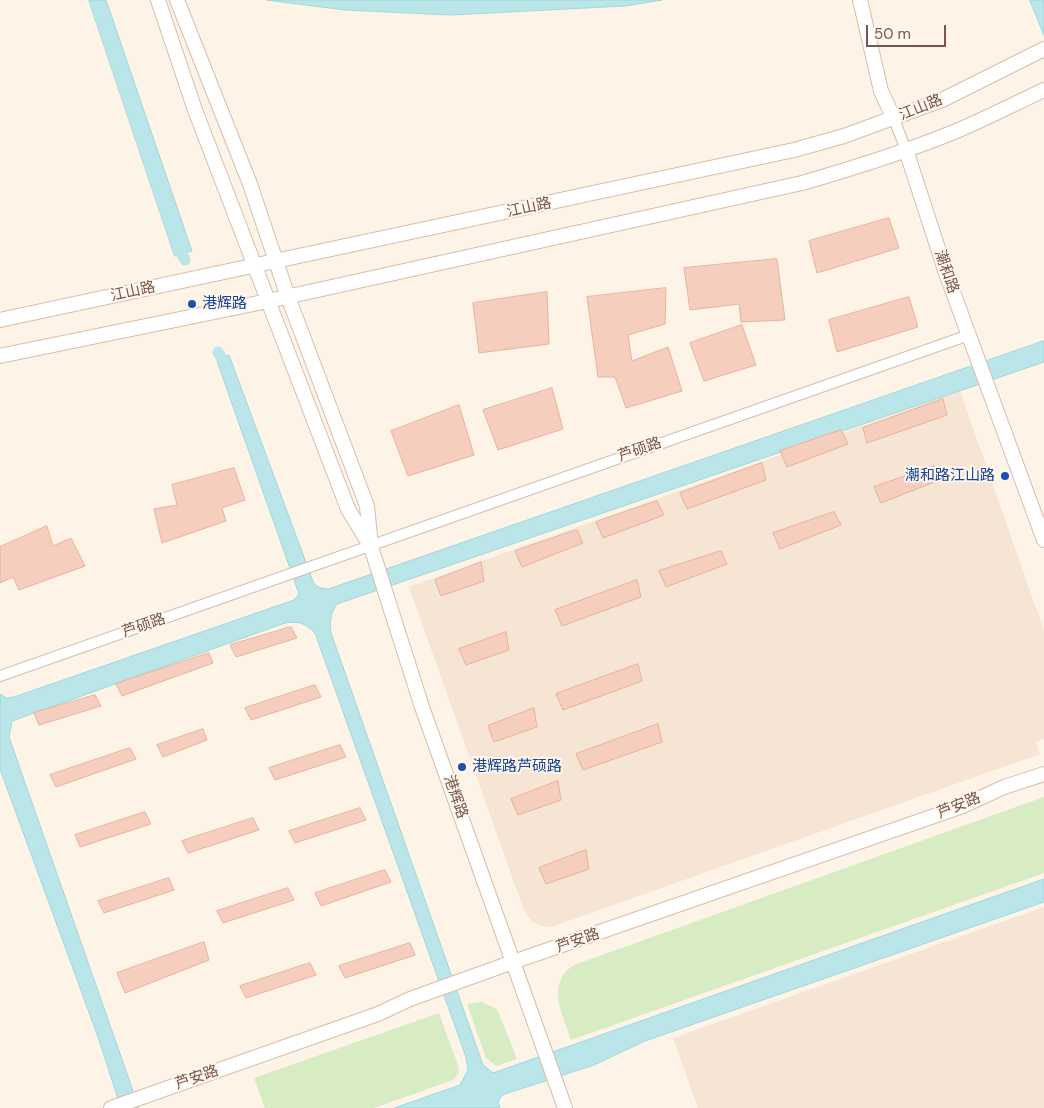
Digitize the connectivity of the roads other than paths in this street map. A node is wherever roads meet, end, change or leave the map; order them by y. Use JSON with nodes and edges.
{"nodes":[{"id":1,"x":177,"y":0,"type":"edge"},
{"id":2,"x":860,"y":0,"type":"edge"},
{"id":3,"x":159,"y":5,"type":"edge"},
{"id":4,"x":1041,"y":50,"type":"edge"},
{"id":5,"x":1044,"y":90,"type":"edge"},
{"id":6,"x":894,"y":119,"type":"junction"},
{"id":7,"x":906,"y":150,"type":"junction"},
{"id":8,"x":278,"y":261,"type":"junction"},
{"id":9,"x":254,"y":266,"type":"junction"},
{"id":10,"x":288,"y":297,"type":"junction"},
{"id":11,"x":268,"y":301,"type":"junction"},
{"id":12,"x":0,"y":320,"type":"edge"},
{"id":13,"x":968,"y":335,"type":"junction"},
{"id":14,"x":0,"y":356,"type":"edge"},
{"id":15,"x":1044,"y":540,"type":"edge"},
{"id":16,"x":371,"y":547,"type":"junction"},
{"id":17,"x":0,"y":676,"type":"edge"},
{"id":18,"x":1044,"y":774,"type":"edge"},
{"id":19,"x":513,"y":962,"type":"junction"},
{"id":20,"x":111,"y":1108,"type":"edge"},
{"id":21,"x":565,"y":1108,"type":"edge"}],
"edges":[{"from":1,"to":8,"type":"main road","name":"港辉路"},
{"from":2,"to":6,"type":"main road","name":"潮和路"},
{"from":3,"to":9,"type":"main road","name":"港辉路"},
{"from":4,"to":6,"type":"main road","name":"江山路"},
{"from":5,"to":7,"type":"main road"},
{"from":6,"to":7,"type":"street","name":"潮和路"},
{"from":6,"to":8,"type":"main road","name":"江山路"},
{"from":7,"to":10,"type":"main road"},
{"from":7,"to":13,"type":"main road","name":"潮和路"},
{"from":8,"to":9,"type":"main road","name":"江山路"},
{"from":8,"to":10,"type":"main road","name":"港辉路"},
{"from":9,"to":11,"type":"main road","name":"港辉路"},
{"from":9,"to":12,"type":"main road","name":"江山路"},
{"from":10,"to":11,"type":"main road"},
{"from":10,"to":16,"type":"main road","name":"港辉路"},
{"from":11,"to":14,"type":"main road"},
{"from":11,"to":16,"type":"main road","name":"港辉路"},
{"from":13,"to":15,"type":"main road","name":"潮和路"},
{"from":13,"to":16,"type":"street","name":"芦硕路"},
{"from":16,"to":17,"type":"street","name":"芦硕路"},
{"from":16,"to":19,"type":"main road","name":"港辉路"},
{"from":18,"to":19,"type":"main road","name":"芦安路"},
{"from":19,"to":20,"type":"main road","name":"芦安路"},
{"from":19,"to":21,"type":"main road","name":"港辉路"}]}
